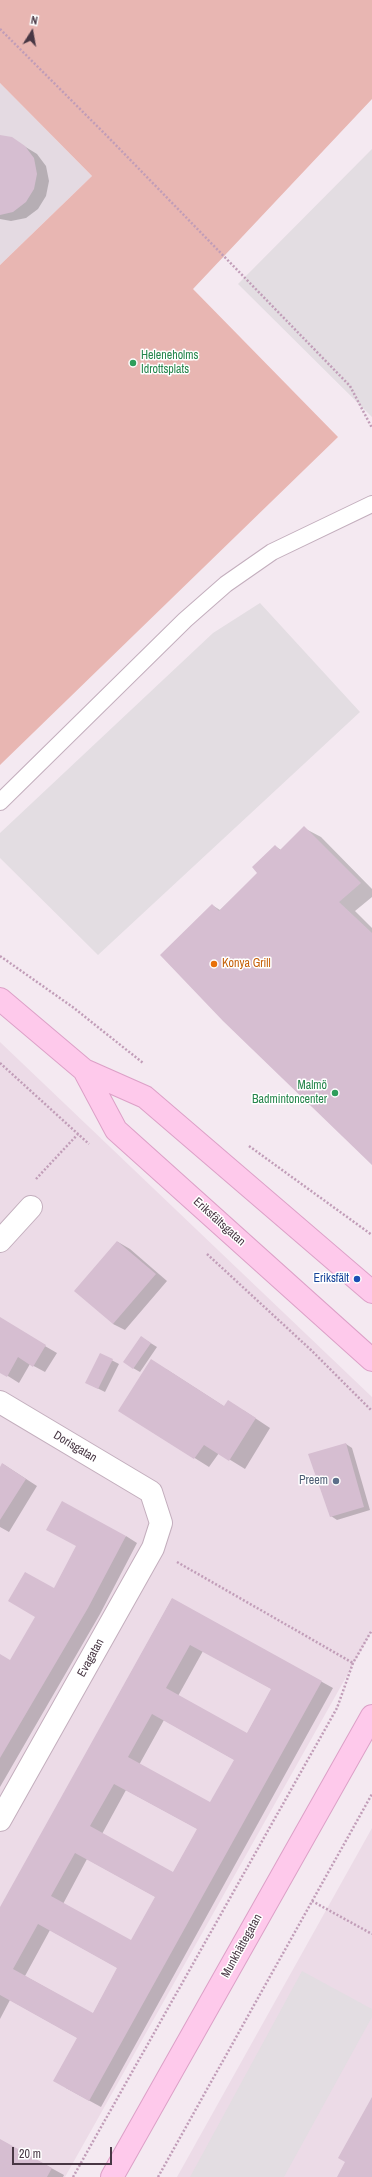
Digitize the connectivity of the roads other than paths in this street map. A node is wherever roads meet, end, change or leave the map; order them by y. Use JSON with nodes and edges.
{"nodes":[{"id":1,"x":372,"y":504,"type":"edge"},
{"id":2,"x":0,"y":802,"type":"edge"},
{"id":3,"x":0,"y":999,"type":"edge"},
{"id":4,"x":84,"y":1070,"type":"junction"},
{"id":5,"x":31,"y":1207,"type":"road end"},
{"id":6,"x":0,"y":1241,"type":"edge"},
{"id":7,"x":372,"y":1292,"type":"edge"},
{"id":8,"x":372,"y":1360,"type":"edge"},
{"id":9,"x":0,"y":1402,"type":"edge"},
{"id":10,"x":151,"y":1492,"type":"joint"},
{"id":11,"x":372,"y":1716,"type":"edge"},
{"id":12,"x":0,"y":1820,"type":"edge"},
{"id":13,"x":112,"y":2177,"type":"edge"}],
"edges":[{"from":1,"to":2,"type":"lane"},
{"from":3,"to":4,"type":"street","name":"Eriksfältsgatan"},
{"from":4,"to":7,"type":"street","name":"Eriksfältsgatan"},
{"from":4,"to":8,"type":"street","name":"Eriksfältsgatan"},
{"from":5,"to":6,"type":"street"},
{"from":9,"to":10,"type":"street","name":"Dorisgatan"},
{"from":10,"to":12,"type":"street","name":"Evagatan"},
{"from":11,"to":13,"type":"street","name":"Munkhättegatan"}]}
